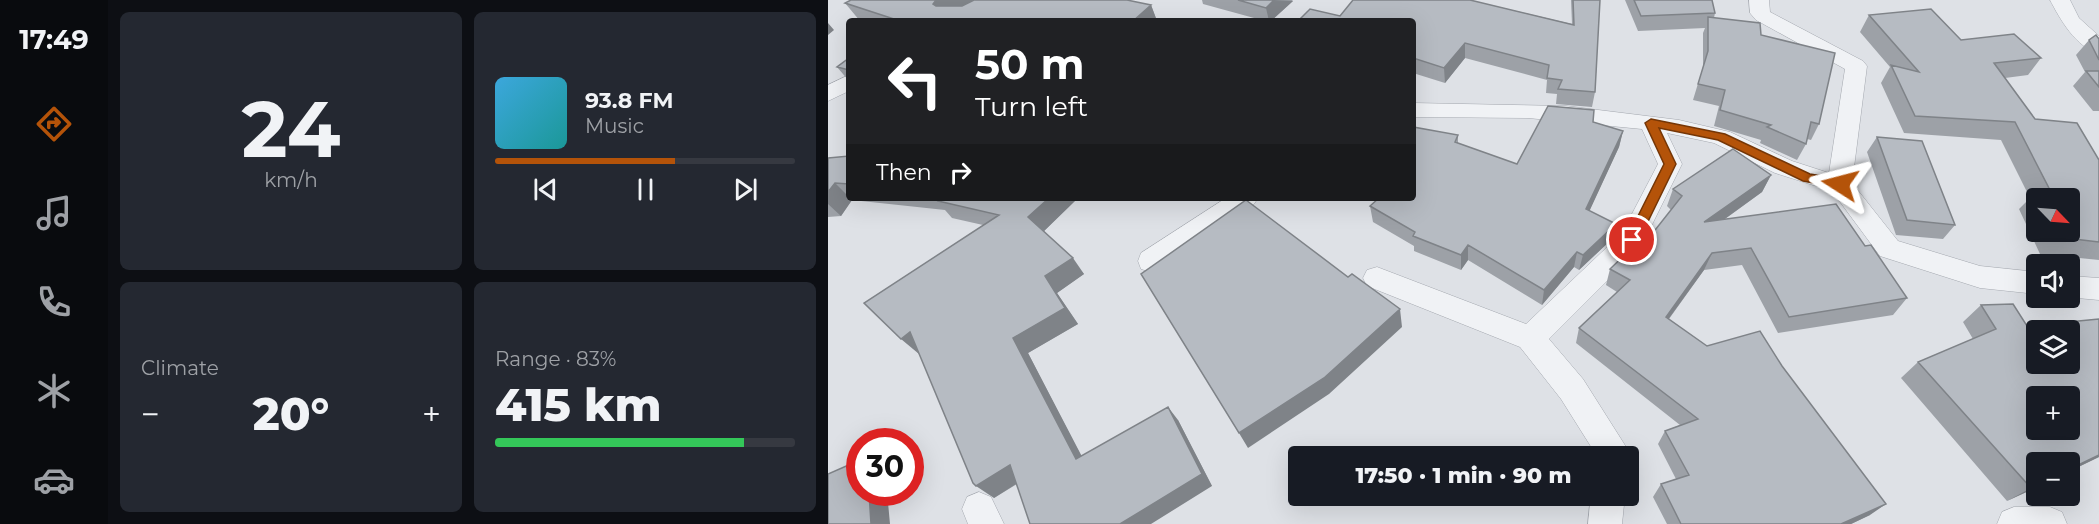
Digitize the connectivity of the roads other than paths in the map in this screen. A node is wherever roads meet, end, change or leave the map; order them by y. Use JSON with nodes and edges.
{"nodes":[{"id":1,"x":1759,"y":0,"type":"edge"},
{"id":2,"x":2060,"y":0,"type":"edge"},
{"id":3,"x":2099,"y":47,"type":"edge"},
{"id":4,"x":846,"y":84,"type":"edge"},
{"id":5,"x":828,"y":94,"type":"edge"},
{"id":6,"x":828,"y":100,"type":"edge"},
{"id":7,"x":846,"y":101,"type":"edge"},
{"id":8,"x":1416,"y":110,"type":"edge"},
{"id":9,"x":1651,"y":123,"type":"junction"},
{"id":10,"x":1840,"y":184,"type":"junction"},
{"id":11,"x":1241,"y":201,"type":"edge"},
{"id":12,"x":1151,"y":261,"type":"dead end"},
{"id":13,"x":1377,"y":278,"type":"dead end"},
{"id":14,"x":2026,"y":282,"type":"edge"},
{"id":15,"x":2080,"y":288,"type":"edge"},
{"id":16,"x":2099,"y":289,"type":"edge"},
{"id":17,"x":1530,"y":338,"type":"junction"},
{"id":18,"x":1609,"y":446,"type":"edge"},
{"id":19,"x":1607,"y":506,"type":"edge"},
{"id":20,"x":1605,"y":524,"type":"edge"},
{"id":21,"x":2013,"y":524,"type":"edge"},
{"id":22,"x":2050,"y":524,"type":"edge"}],
"edges":[{"from":1,"to":10,"type":"street"},
{"from":2,"to":3,"type":"street"},
{"from":4,"to":5,"type":"street"},
{"from":6,"to":7,"type":"street"},
{"from":8,"to":9,"type":"street"},
{"from":9,"to":10,"type":"street"},
{"from":9,"to":17,"type":"street"},
{"from":10,"to":14,"type":"street"},
{"from":11,"to":12,"type":"street"},
{"from":13,"to":17,"type":"street"},
{"from":15,"to":16,"type":"street"},
{"from":17,"to":18,"type":"street"},
{"from":19,"to":20,"type":"street"},
{"from":21,"to":22,"type":"street"}]}
